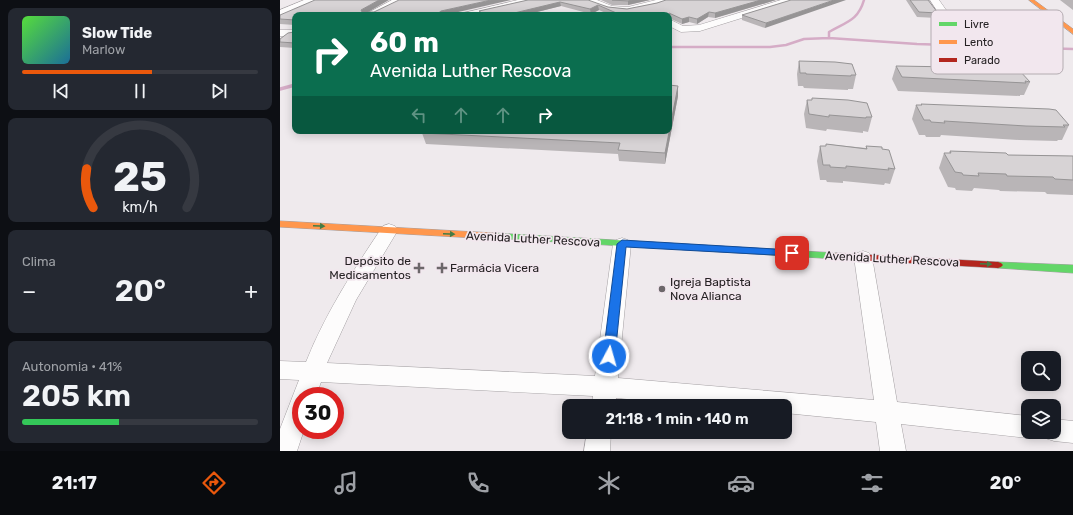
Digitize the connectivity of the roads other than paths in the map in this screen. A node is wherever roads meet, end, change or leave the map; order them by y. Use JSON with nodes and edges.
{"nodes":[{"id":1,"x":312,"y":0,"type":"edge"},
{"id":2,"x":402,"y":0,"type":"edge"},
{"id":3,"x":530,"y":0,"type":"edge"},
{"id":4,"x":589,"y":0,"type":"edge"},
{"id":5,"x":666,"y":0,"type":"edge"},
{"id":6,"x":790,"y":0,"type":"edge"},
{"id":7,"x":934,"y":0,"type":"edge"},
{"id":8,"x":1032,"y":0,"type":"edge"},
{"id":9,"x":639,"y":8,"type":"junction"},
{"id":10,"x":941,"y":10,"type":"edge"},
{"id":11,"x":1044,"y":10,"type":"edge"},
{"id":12,"x":375,"y":12,"type":"edge"},
{"id":13,"x":479,"y":12,"type":"edge"},
{"id":14,"x":646,"y":12,"type":"edge"},
{"id":15,"x":280,"y":13,"type":"edge"},
{"id":16,"x":672,"y":24,"type":"edge"},
{"id":17,"x":1063,"y":25,"type":"edge"},
{"id":18,"x":1072,"y":32,"type":"edge"},
{"id":19,"x":280,"y":33,"type":"edge"},
{"id":20,"x":292,"y":33,"type":"edge"},
{"id":21,"x":280,"y":215,"type":"edge"},
{"id":22,"x":280,"y":224,"type":"edge"},
{"id":23,"x":453,"y":224,"type":"dead end"},
{"id":24,"x":389,"y":230,"type":"junction"},
{"id":25,"x":622,"y":244,"type":"junction"},
{"id":26,"x":863,"y":257,"type":"junction"},
{"id":27,"x":1073,"y":269,"type":"edge"},
{"id":28,"x":280,"y":370,"type":"edge"},
{"id":29,"x":313,"y":372,"type":"junction"},
{"id":30,"x":307,"y":387,"type":"edge"},
{"id":31,"x":604,"y":397,"type":"edge"},
{"id":32,"x":888,"y":412,"type":"junction"},
{"id":33,"x":1021,"y":426,"type":"edge"},
{"id":34,"x":292,"y":429,"type":"edge"},
{"id":35,"x":1061,"y":431,"type":"edge"},
{"id":36,"x":1073,"y":432,"type":"edge"},
{"id":37,"x":598,"y":439,"type":"edge"},
{"id":38,"x":284,"y":451,"type":"edge"},
{"id":39,"x":597,"y":451,"type":"edge"},
{"id":40,"x":892,"y":451,"type":"edge"}],
"edges":[{"from":1,"to":15,"type":"street"},
{"from":2,"to":12,"type":"street"},
{"from":3,"to":13,"type":"street"},
{"from":4,"to":9,"type":"street"},
{"from":5,"to":9,"type":"street"},
{"from":6,"to":16,"type":"street"},
{"from":7,"to":10,"type":"street"},
{"from":8,"to":11,"type":"main road"},
{"from":9,"to":14,"type":"street"},
{"from":17,"to":18,"type":"main road"},
{"from":19,"to":20,"type":"street"},
{"from":21,"to":23,"type":"main road","name":"Avenida Luther Rescova"},
{"from":22,"to":24,"type":"main road","name":"Avenida Luther Rescova","one_way":true},
{"from":24,"to":25,"type":"main road","name":"Avenida Luther Rescova","one_way":true},
{"from":24,"to":29,"type":"street"},
{"from":25,"to":26,"type":"main road","name":"Avenida Luther Rescova"},
{"from":25,"to":31,"type":"street"},
{"from":26,"to":27,"type":"main road","name":"Avenida Luther Rescova","one_way":true},
{"from":26,"to":32,"type":"street"},
{"from":28,"to":29,"type":"street"},
{"from":29,"to":30,"type":"street"},
{"from":29,"to":31,"type":"street"},
{"from":31,"to":32,"type":"street"},
{"from":32,"to":33,"type":"street"},
{"from":32,"to":40,"type":"street"},
{"from":34,"to":38,"type":"street"},
{"from":35,"to":36,"type":"street"},
{"from":37,"to":39,"type":"street"}]}
